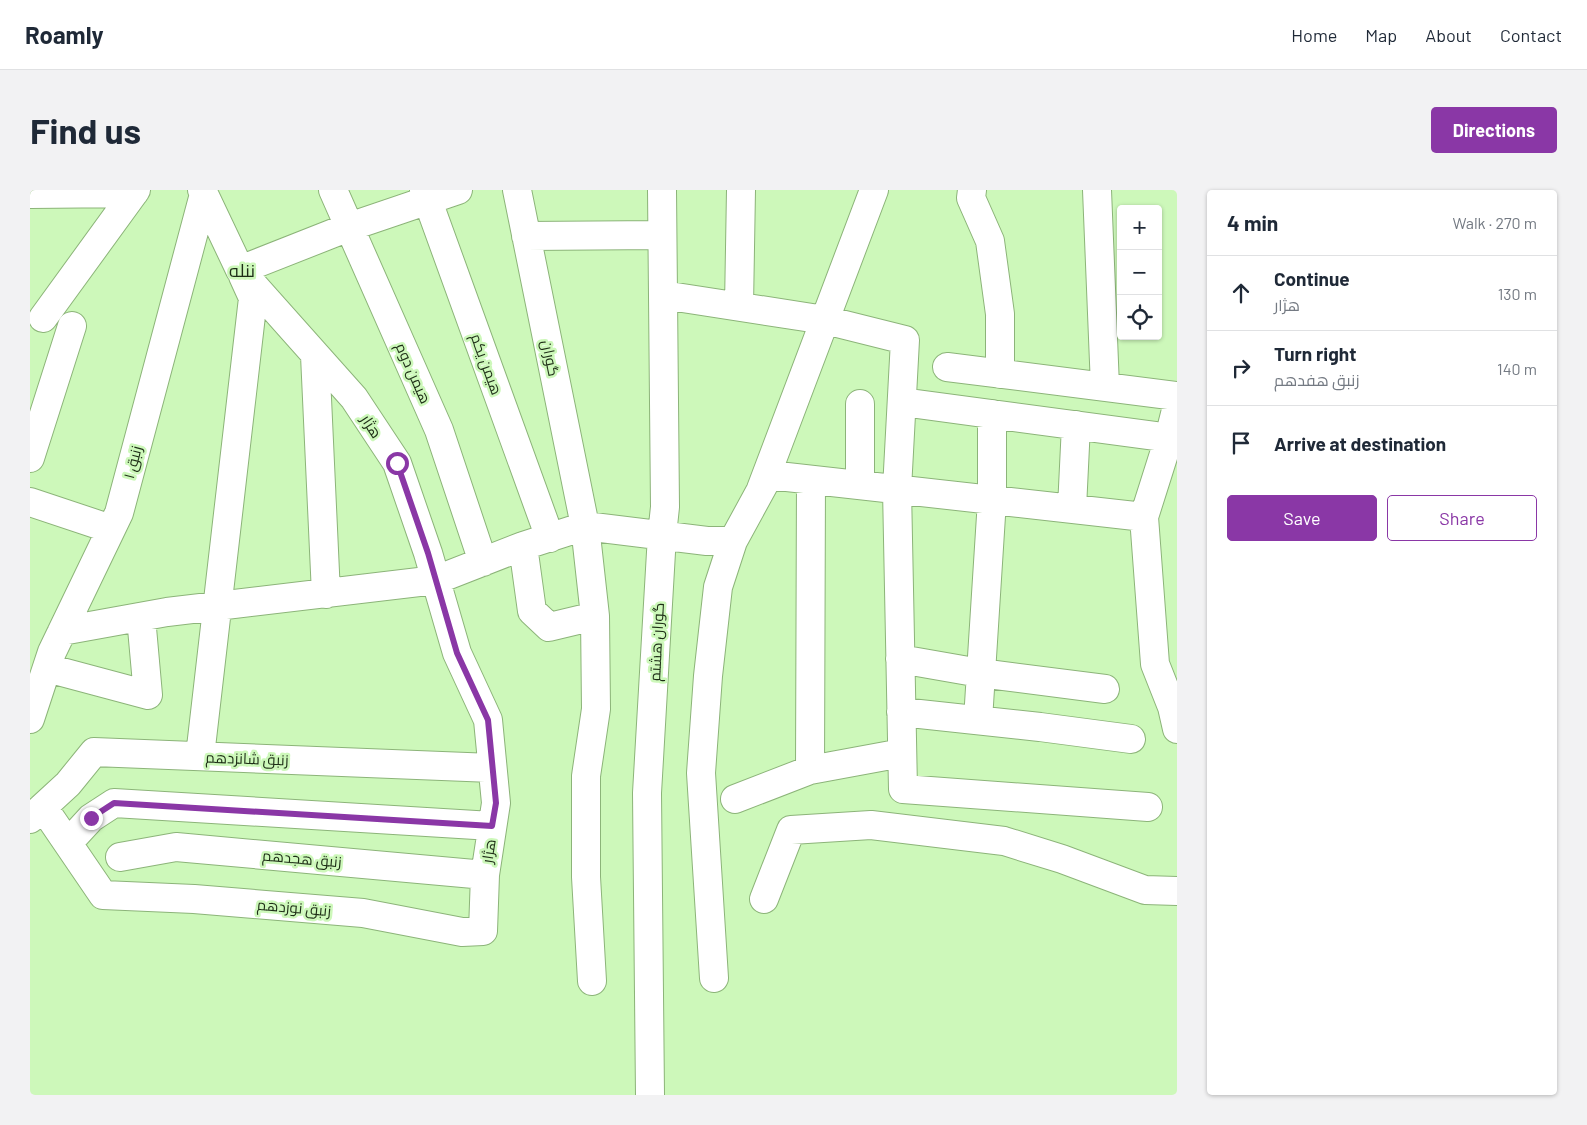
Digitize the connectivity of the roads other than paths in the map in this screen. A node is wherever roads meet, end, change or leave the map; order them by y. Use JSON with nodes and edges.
{"nodes":[{"id":1,"x":333,"y":190,"type":"edge"},
{"id":2,"x":458,"y":190,"type":"edge"},
{"id":3,"x":517,"y":190,"type":"edge"},
{"id":4,"x":662,"y":190,"type":"edge"},
{"id":5,"x":741,"y":190,"type":"edge"},
{"id":6,"x":874,"y":190,"type":"edge"},
{"id":7,"x":972,"y":190,"type":"edge"},
{"id":8,"x":1097,"y":190,"type":"edge"},
{"id":9,"x":135,"y":191,"type":"edge"},
{"id":10,"x":203,"y":192,"type":"edge"},
{"id":11,"x":46,"y":193,"type":"edge"},
{"id":12,"x":426,"y":195,"type":"edge"},
{"id":13,"x":349,"y":227,"type":"junction"},
{"id":14,"x":662,"y":234,"type":"junction"},
{"id":15,"x":526,"y":236,"type":"junction"},
{"id":16,"x":240,"y":270,"type":"junction"},
{"id":17,"x":663,"y":296,"type":"junction"},
{"id":18,"x":739,"y":306,"type":"junction"},
{"id":19,"x":43,"y":318,"type":"dead end"},
{"id":20,"x":825,"y":320,"type":"junction"},
{"id":21,"x":72,"y":326,"type":"dead end"},
{"id":22,"x":315,"y":355,"type":"junction"},
{"id":23,"x":947,"y":368,"type":"dead end"},
{"id":24,"x":1000,"y":374,"type":"junction"},
{"id":25,"x":1105,"y":387,"type":"junction"},
{"id":26,"x":1177,"y":396,"type":"edge"},
{"id":27,"x":902,"y":402,"type":"junction"},
{"id":28,"x":860,"y":404,"type":"dead end"},
{"id":29,"x":1177,"y":406,"type":"edge"},
{"id":30,"x":992,"y":414,"type":"junction"},
{"id":31,"x":1076,"y":425,"type":"junction"},
{"id":32,"x":1173,"y":439,"type":"edge"},
{"id":33,"x":30,"y":458,"type":"edge"},
{"id":34,"x":811,"y":480,"type":"junction"},
{"id":35,"x":860,"y":485,"type":"junction"},
{"id":36,"x":761,"y":489,"type":"junction"},
{"id":37,"x":897,"y":490,"type":"junction"},
{"id":38,"x":992,"y":500,"type":"junction"},
{"id":39,"x":30,"y":502,"type":"edge"},
{"id":40,"x":1072,"y":508,"type":"junction"},
{"id":41,"x":1144,"y":517,"type":"junction"},
{"id":42,"x":586,"y":526,"type":"junction"},
{"id":43,"x":111,"y":529,"type":"junction"},
{"id":44,"x":662,"y":535,"type":"junction"},
{"id":45,"x":550,"y":538,"type":"junction"},
{"id":46,"x":733,"y":541,"type":"junction"},
{"id":47,"x":523,"y":546,"type":"junction"},
{"id":48,"x":483,"y":562,"type":"junction"},
{"id":49,"x":436,"y":580,"type":"junction"},
{"id":50,"x":326,"y":594,"type":"junction"},
{"id":51,"x":217,"y":606,"type":"junction"},
{"id":52,"x":595,"y":616,"type":"junction"},
{"id":53,"x":141,"y":617,"type":"junction"},
{"id":54,"x":62,"y":631,"type":"junction"},
{"id":55,"x":900,"y":659,"type":"junction"},
{"id":56,"x":47,"y":668,"type":"junction"},
{"id":57,"x":980,"y":673,"type":"junction"},
{"id":58,"x":1105,"y":689,"type":"dead end"},
{"id":59,"x":901,"y":712,"type":"junction"},
{"id":60,"x":30,"y":719,"type":"edge"},
{"id":61,"x":978,"y":720,"type":"junction"},
{"id":62,"x":1177,"y":729,"type":"edge"},
{"id":63,"x":1131,"y":739,"type":"dead end"},
{"id":64,"x":902,"y":753,"type":"junction"},
{"id":65,"x":200,"y":756,"type":"junction"},
{"id":66,"x":492,"y":768,"type":"junction"},
{"id":67,"x":810,"y":770,"type":"junction"},
{"id":68,"x":736,"y":799,"type":"dead end"},
{"id":69,"x":1148,"y":808,"type":"dead end"},
{"id":70,"x":36,"y":813,"type":"edge"},
{"id":71,"x":492,"y":826,"type":"junction"},
{"id":72,"x":68,"y":843,"type":"junction"},
{"id":73,"x":120,"y":857,"type":"dead end"},
{"id":74,"x":485,"y":875,"type":"junction"},
{"id":75,"x":1177,"y":891,"type":"edge"},
{"id":76,"x":764,"y":898,"type":"dead end"},
{"id":77,"x":484,"y":931,"type":"joint"},
{"id":78,"x":714,"y":978,"type":"dead end"},
{"id":79,"x":592,"y":981,"type":"dead end"},
{"id":80,"x":650,"y":1095,"type":"edge"}],
"edges":[{"from":1,"to":13,"type":"street","name":"هیمن دوم"},
{"from":2,"to":12,"type":"street"},
{"from":3,"to":15,"type":"street","name":"گوران"},
{"from":4,"to":14,"type":"street","name":"گوران هشتم"},
{"from":5,"to":18,"type":"street"},
{"from":6,"to":20,"type":"street"},
{"from":7,"to":24,"type":"street"},
{"from":8,"to":25,"type":"street"},
{"from":9,"to":11,"type":"street"},
{"from":9,"to":19,"type":"street"},
{"from":10,"to":16,"type":"street","name":"هژار"},
{"from":10,"to":43,"type":"street","name":"زنبق ۱"},
{"from":12,"to":13,"type":"street"},
{"from":12,"to":45,"type":"street","name":"هیمن یکم"},
{"from":13,"to":16,"type":"street"},
{"from":13,"to":48,"type":"street","name":"هیمن دوم"},
{"from":14,"to":15,"type":"street"},
{"from":14,"to":17,"type":"street","name":"گوران هشتم"},
{"from":15,"to":42,"type":"street","name":"گوران"},
{"from":16,"to":22,"type":"street","name":"هژار"},
{"from":16,"to":51,"type":"street"},
{"from":17,"to":18,"type":"street"},
{"from":17,"to":44,"type":"street","name":"گوران هشتم"},
{"from":18,"to":20,"type":"street"},
{"from":20,"to":27,"type":"street"},
{"from":20,"to":36,"type":"street"},
{"from":21,"to":33,"type":"street"},
{"from":22,"to":49,"type":"street","name":"هژار"},
{"from":22,"to":50,"type":"street"},
{"from":23,"to":24,"type":"street"},
{"from":24,"to":25,"type":"street"},
{"from":25,"to":26,"type":"street"},
{"from":27,"to":30,"type":"street"},
{"from":27,"to":37,"type":"street"},
{"from":28,"to":35,"type":"street"},
{"from":29,"to":32,"type":"street"},
{"from":30,"to":31,"type":"street"},
{"from":30,"to":38,"type":"street"},
{"from":31,"to":32,"type":"street"},
{"from":31,"to":40,"type":"street"},
{"from":32,"to":41,"type":"street"},
{"from":34,"to":35,"type":"street"},
{"from":34,"to":36,"type":"street"},
{"from":34,"to":67,"type":"street"},
{"from":35,"to":37,"type":"street"},
{"from":36,"to":46,"type":"street"},
{"from":37,"to":38,"type":"street"},
{"from":37,"to":55,"type":"street"},
{"from":38,"to":40,"type":"street"},
{"from":38,"to":57,"type":"street"},
{"from":39,"to":43,"type":"street"},
{"from":40,"to":41,"type":"street"},
{"from":41,"to":62,"type":"street"},
{"from":42,"to":44,"type":"street"},
{"from":42,"to":45,"type":"street"},
{"from":42,"to":52,"type":"street","name":"گوران"},
{"from":43,"to":54,"type":"street","name":"زنبق ۱"},
{"from":44,"to":46,"type":"street"},
{"from":44,"to":80,"type":"street","name":"گوران هشتم"},
{"from":45,"to":47,"type":"street"},
{"from":46,"to":78,"type":"street"},
{"from":47,"to":48,"type":"street"},
{"from":47,"to":52,"type":"street"},
{"from":48,"to":49,"type":"street"},
{"from":49,"to":50,"type":"street"},
{"from":49,"to":66,"type":"street","name":"هژار"},
{"from":50,"to":51,"type":"street"},
{"from":51,"to":53,"type":"street"},
{"from":51,"to":65,"type":"street"},
{"from":52,"to":79,"type":"street","name":"گوران"},
{"from":53,"to":54,"type":"street"},
{"from":53,"to":56,"type":"street"},
{"from":54,"to":56,"type":"street","name":"زنبق ۱"},
{"from":55,"to":57,"type":"street"},
{"from":55,"to":59,"type":"street"},
{"from":56,"to":60,"type":"street","name":"زنبق ۱"},
{"from":57,"to":58,"type":"street"},
{"from":57,"to":61,"type":"street"},
{"from":59,"to":61,"type":"street"},
{"from":59,"to":64,"type":"street"},
{"from":61,"to":63,"type":"street"},
{"from":64,"to":67,"type":"street"},
{"from":64,"to":69,"type":"street"},
{"from":65,"to":66,"type":"street","name":"زنبق شانزدهم"},
{"from":65,"to":70,"type":"street","name":"زنبق شانزدهم"},
{"from":66,"to":71,"type":"street","name":"هژار"},
{"from":67,"to":68,"type":"street"},
{"from":70,"to":72,"type":"street"},
{"from":71,"to":72,"type":"street"},
{"from":71,"to":74,"type":"street","name":"هژار"},
{"from":72,"to":77,"type":"street","name":"زنبق نوزدهم"},
{"from":73,"to":74,"type":"street","name":"زنبق هجدهم"},
{"from":74,"to":77,"type":"street","name":"هژار"},
{"from":75,"to":76,"type":"street"}]}
